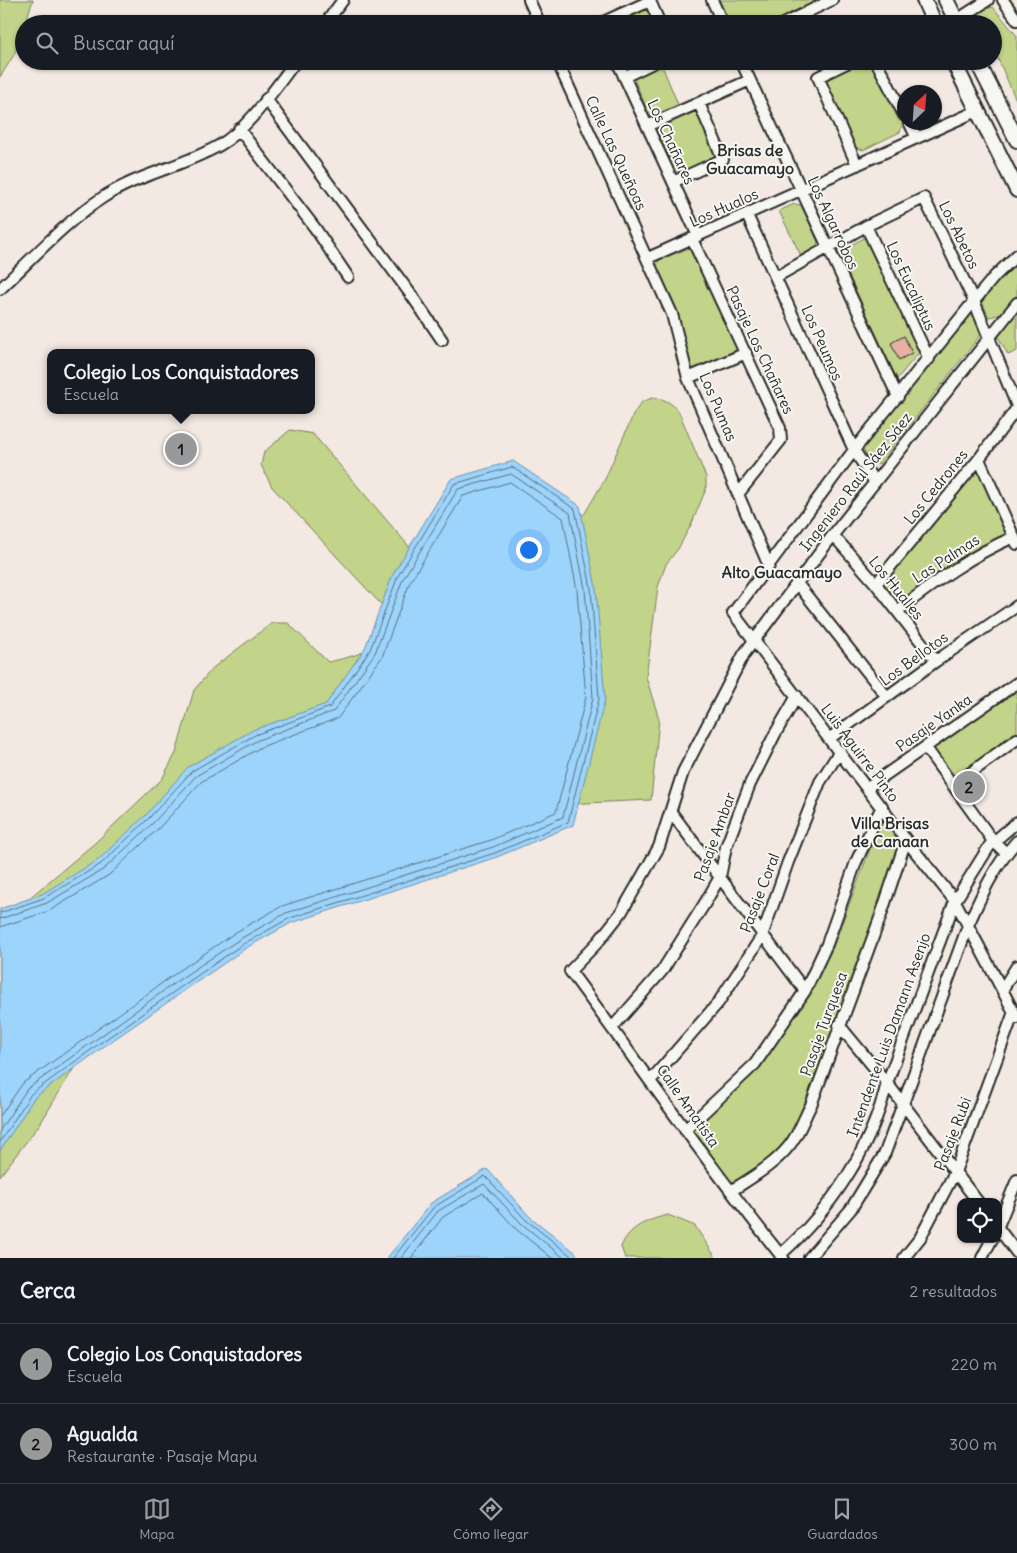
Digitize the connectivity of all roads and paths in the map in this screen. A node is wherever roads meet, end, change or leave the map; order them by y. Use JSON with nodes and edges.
{"nodes":[{"id":1,"x":343,"y":0,"type":"edge"},
{"id":2,"x":529,"y":0,"type":"edge"},
{"id":3,"x":712,"y":0,"type":"edge"},
{"id":4,"x":832,"y":0,"type":"edge"},
{"id":5,"x":924,"y":0,"type":"edge"},
{"id":6,"x":946,"y":0,"type":"edge"},
{"id":7,"x":988,"y":0,"type":"edge"},
{"id":8,"x":1003,"y":0,"type":"edge"},
{"id":9,"x":332,"y":15,"type":"edge"},
{"id":10,"x":536,"y":15,"type":"edge"},
{"id":11,"x":617,"y":15,"type":"edge"},
{"id":12,"x":656,"y":15,"type":"edge"},
{"id":13,"x":719,"y":15,"type":"edge"},
{"id":14,"x":801,"y":15,"type":"edge"},
{"id":15,"x":931,"y":15,"type":"edge"},
{"id":16,"x":954,"y":15,"type":"edge"},
{"id":17,"x":967,"y":15,"type":"edge"},
{"id":18,"x":1017,"y":20,"type":"edge"},
{"id":19,"x":289,"y":70,"type":"edge"},
{"id":20,"x":561,"y":70,"type":"edge"},
{"id":21,"x":621,"y":70,"type":"edge"},
{"id":22,"x":638,"y":70,"type":"edge"},
{"id":23,"x":745,"y":70,"type":"edge"},
{"id":24,"x":834,"y":70,"type":"edge"},
{"id":25,"x":881,"y":70,"type":"edge"},
{"id":26,"x":957,"y":70,"type":"edge"},
{"id":27,"x":982,"y":70,"type":"edge"},
{"id":28,"x":624,"y":77,"type":"junction"},
{"id":29,"x":750,"y":80,"type":"junction"},
{"id":30,"x":266,"y":99,"type":"junction"},
{"id":31,"x":897,"y":102,"type":"edge"},
{"id":32,"x":699,"y":103,"type":"junction"},
{"id":33,"x":977,"y":111,"type":"junction"},
{"id":34,"x":647,"y":126,"type":"junction"},
{"id":35,"x":240,"y":129,"type":"junction"},
{"id":36,"x":913,"y":130,"type":"edge"},
{"id":37,"x":917,"y":138,"type":"junction"},
{"id":38,"x":1017,"y":140,"type":"edge"},
{"id":39,"x":857,"y":165,"type":"junction"},
{"id":40,"x":673,"y":182,"type":"junction"},
{"id":41,"x":801,"y":190,"type":"junction"},
{"id":42,"x":1017,"y":190,"type":"edge"},
{"id":43,"x":747,"y":215,"type":"junction"},
{"id":44,"x":866,"y":226,"type":"junction"},
{"id":45,"x":695,"y":238,"type":"junction"},
{"id":46,"x":828,"y":247,"type":"junction"},
{"id":47,"x":1017,"y":255,"type":"edge"},
{"id":48,"x":648,"y":258,"type":"junction"},
{"id":49,"x":348,"y":277,"type":"dead end"},
{"id":50,"x":776,"y":277,"type":"junction"},
{"id":51,"x":0,"y":289,"type":"edge"},
{"id":52,"x":974,"y":301,"type":"junction"},
{"id":53,"x":1017,"y":303,"type":"edge"},
{"id":54,"x":988,"y":337,"type":"junction"},
{"id":55,"x":442,"y":340,"type":"dead end"},
{"id":56,"x":746,"y":353,"type":"junction"},
{"id":57,"x":929,"y":359,"type":"junction"},
{"id":58,"x":688,"y":378,"type":"junction"},
{"id":59,"x":898,"y":397,"type":"junction"},
{"id":60,"x":1017,"y":407,"type":"edge"},
{"id":61,"x":854,"y":450,"type":"junction"},
{"id":62,"x":979,"y":458,"type":"junction"},
{"id":63,"x":874,"y":481,"type":"junction"},
{"id":64,"x":739,"y":493,"type":"junction"},
{"id":65,"x":832,"y":535,"type":"junction"},
{"id":66,"x":1015,"y":540,"type":"edge"},
{"id":67,"x":769,"y":566,"type":"junction"},
{"id":68,"x":796,"y":582,"type":"junction"},
{"id":69,"x":876,"y":584,"type":"junction"},
{"id":70,"x":1017,"y":606,"type":"edge"},
{"id":71,"x":897,"y":611,"type":"junction"},
{"id":72,"x":733,"y":612,"type":"joint"},
{"id":73,"x":754,"y":640,"type":"junction"},
{"id":74,"x":936,"y":661,"type":"junction"},
{"id":75,"x":1017,"y":683,"type":"edge"},
{"id":76,"x":797,"y":696,"type":"junction"},
{"id":77,"x":887,"y":697,"type":"junction"},
{"id":78,"x":830,"y":738,"type":"junction"},
{"id":79,"x":1017,"y":739,"type":"edge"},
{"id":80,"x":926,"y":748,"type":"junction"},
{"id":81,"x":840,"y":751,"type":"junction"},
{"id":82,"x":954,"y":784,"type":"junction"},
{"id":83,"x":868,"y":787,"type":"junction"},
{"id":84,"x":882,"y":806,"type":"junction"},
{"id":85,"x":671,"y":812,"type":"junction"},
{"id":86,"x":1017,"y":822,"type":"edge"},
{"id":87,"x":906,"y":840,"type":"junction"},
{"id":88,"x":993,"y":841,"type":"junction"},
{"id":89,"x":1017,"y":841,"type":"edge"},
{"id":90,"x":1006,"y":853,"type":"junction"},
{"id":91,"x":720,"y":877,"type":"junction"},
{"id":92,"x":955,"y":901,"type":"junction"},
{"id":93,"x":969,"y":923,"type":"junction"},
{"id":94,"x":762,"y":936,"type":"junction"},
{"id":95,"x":1017,"y":966,"type":"edge"},
{"id":96,"x":570,"y":971,"type":"joint"},
{"id":97,"x":1002,"y":990,"type":"junction"},
{"id":98,"x":805,"y":992,"type":"junction"},
{"id":99,"x":1016,"y":1015,"type":"edge"},
{"id":100,"x":839,"y":1025,"type":"junction"},
{"id":101,"x":612,"y":1028,"type":"junction"},
{"id":102,"x":651,"y":1080,"type":"junction"},
{"id":103,"x":887,"y":1083,"type":"junction"},
{"id":104,"x":904,"y":1105,"type":"junction"},
{"id":105,"x":685,"y":1130,"type":"junction"},
{"id":106,"x":955,"y":1172,"type":"junction"},
{"id":107,"x":1017,"y":1180,"type":"edge"},
{"id":108,"x":731,"y":1191,"type":"junction"},
{"id":109,"x":975,"y":1198,"type":"edge"},
{"id":110,"x":1002,"y":1217,"type":"edge"},
{"id":111,"x":1002,"y":1232,"type":"edge"},
{"id":112,"x":990,"y":1243,"type":"edge"},
{"id":113,"x":1017,"y":1253,"type":"edge"},
{"id":114,"x":782,"y":1256,"type":"edge"},
{"id":115,"x":809,"y":1258,"type":"edge"},
{"id":116,"x":904,"y":1258,"type":"edge"},
{"id":117,"x":982,"y":1258,"type":"edge"}],
"edges":[{"from":1,"to":9,"type":"street"},
{"from":2,"to":10,"type":"street"},
{"from":3,"to":13,"type":"street"},
{"from":4,"to":14,"type":"street"},
{"from":5,"to":15,"type":"main road"},
{"from":6,"to":16,"type":"main road"},
{"from":7,"to":17,"type":"street"},
{"from":8,"to":18,"type":"street"},
{"from":11,"to":12,"type":"street"},
{"from":19,"to":30,"type":"street"},
{"from":20,"to":48,"type":"street","name":"Calle Las Queñoas"},
{"from":21,"to":28,"type":"street","name":"Los Chañares"},
{"from":22,"to":28,"type":"street"},
{"from":23,"to":29,"type":"street","name":"Los Algarrobos"},
{"from":24,"to":39,"type":"street"},
{"from":25,"to":31,"type":"street"},
{"from":26,"to":33,"type":"main road"},
{"from":27,"to":38,"type":"main road"},
{"from":28,"to":34,"type":"street","name":"Los Chañares"},
{"from":29,"to":32,"type":"street"},
{"from":29,"to":41,"type":"street","name":"Los Algarrobos"},
{"from":30,"to":35,"type":"street"},
{"from":30,"to":55,"type":"street"},
{"from":32,"to":34,"type":"street"},
{"from":32,"to":40,"type":"street"},
{"from":33,"to":37,"type":"street","name":"Los Hualos"},
{"from":33,"to":42,"type":"main road"},
{"from":34,"to":40,"type":"street","name":"Los Chañares"},
{"from":35,"to":49,"type":"street"},
{"from":35,"to":51,"type":"street"},
{"from":36,"to":37,"type":"street"},
{"from":37,"to":39,"type":"street","name":"Los Hualos"},
{"from":39,"to":41,"type":"street","name":"Los Hualos"},
{"from":40,"to":45,"type":"street","name":"Los Chañares"},
{"from":41,"to":43,"type":"street","name":"Los Hualos"},
{"from":41,"to":46,"type":"street","name":"Los Algarrobos"},
{"from":43,"to":45,"type":"street","name":"Los Hualos"},
{"from":43,"to":50,"type":"street","name":"Los Peumos"},
{"from":44,"to":46,"type":"street","name":"Los Abetos"},
{"from":44,"to":52,"type":"street","name":"Los Abetos"},
{"from":44,"to":57,"type":"street","name":"Los Eucaliptus"},
{"from":45,"to":48,"type":"street","name":"Los Hualos"},
{"from":45,"to":56,"type":"street","name":"Pasaje Los Chañares"},
{"from":46,"to":50,"type":"street","name":"Los Abetos"},
{"from":46,"to":59,"type":"street","name":"Los Algarrobos"},
{"from":47,"to":52,"type":"street","name":"Ingeniero Raúl Sáez Sáez"},
{"from":48,"to":58,"type":"street","name":"Los Pumas"},
{"from":50,"to":61,"type":"street","name":"Los Peumos"},
{"from":52,"to":54,"type":"street"},
{"from":52,"to":57,"type":"street","name":"Ingeniero Raúl Sáez Sáez"},
{"from":53,"to":54,"type":"street","name":"Ingeniero Raúl Sáez Sáez"},
{"from":54,"to":60,"type":"street"},
{"from":54,"to":63,"type":"street","name":"Ingeniero Raúl Sáez Sáez"},
{"from":56,"to":58,"type":"street"},
{"from":56,"to":64,"type":"street","name":"Pasaje Los Chañares"},
{"from":57,"to":59,"type":"street","name":"Ingeniero Raúl Sáez Sáez"},
{"from":58,"to":64,"type":"street","name":"Los Pumas"},
{"from":59,"to":61,"type":"street","name":"Ingeniero Raúl Sáez Sáez"},
{"from":60,"to":62,"type":"street","name":"Los Cedrones"},
{"from":61,"to":63,"type":"street","name":"Los Peumos"},
{"from":61,"to":67,"type":"street","name":"Ingeniero Raúl Sáez Sáez"},
{"from":62,"to":66,"type":"street"},
{"from":62,"to":69,"type":"street","name":"Los Cedrones"},
{"from":63,"to":65,"type":"street","name":"Ingeniero Raúl Sáez Sáez"},
{"from":64,"to":67,"type":"street","name":"Los Pumas"},
{"from":65,"to":68,"type":"street","name":"Ingeniero Raúl Sáez Sáez"},
{"from":65,"to":69,"type":"street","name":"Los Hualles"},
{"from":66,"to":71,"type":"street","name":"Las Palmas"},
{"from":67,"to":72,"type":"street","name":"Ingeniero Raúl Sáez Sáez"},
{"from":68,"to":73,"type":"street","name":"Ingeniero Raúl Sáez Sáez"},
{"from":68,"to":77,"type":"street"},
{"from":69,"to":71,"type":"street","name":"Los Hualles"},
{"from":70,"to":74,"type":"street","name":"Los Bellotos"},
{"from":71,"to":74,"type":"street","name":"Los Hualles"},
{"from":72,"to":73,"type":"street","name":"Luis Aguirre Pinto"},
{"from":73,"to":76,"type":"street","name":"Luis Aguirre Pinto"},
{"from":73,"to":85,"type":"street","name":"Ingeniero Raúl Sáez Sáez"},
{"from":74,"to":77,"type":"street","name":"Los Bellotos"},
{"from":75,"to":80,"type":"street","name":"Pasaje Yanka"},
{"from":76,"to":78,"type":"street","name":"Luis Aguirre Pinto"},
{"from":76,"to":91,"type":"street","name":"Pasaje Ambar"},
{"from":77,"to":78,"type":"street","name":"Los Bellotos"},
{"from":78,"to":81,"type":"street","name":"Luis Aguirre Pinto"},
{"from":79,"to":82,"type":"street"},
{"from":80,"to":82,"type":"street"},
{"from":80,"to":83,"type":"street","name":"Pasaje Yanka"},
{"from":81,"to":83,"type":"street","name":"Luis Aguirre Pinto"},
{"from":81,"to":94,"type":"street","name":"Pasaje Coral"},
{"from":82,"to":88,"type":"street"},
{"from":83,"to":84,"type":"street","name":"Luis Aguirre Pinto"},
{"from":84,"to":87,"type":"street","name":"Luis Aguirre Pinto"},
{"from":84,"to":98,"type":"street"},
{"from":85,"to":91,"type":"street"},
{"from":85,"to":96,"type":"street","name":"Ingeniero Raúl Sáez Sáez"},
{"from":86,"to":88,"type":"street","name":"Intendente Luis Damann Asenjo"},
{"from":87,"to":92,"type":"street","name":"Luis Aguirre Pinto"},
{"from":87,"to":100,"type":"street","name":"Pasaje Turquesa"},
{"from":88,"to":90,"type":"street"},
{"from":88,"to":92,"type":"street","name":"Intendente Luis Damann Asenjo"},
{"from":89,"to":90,"type":"street"},
{"from":90,"to":93,"type":"street"},
{"from":91,"to":94,"type":"street"},
{"from":91,"to":101,"type":"street","name":"Pasaje Ambar"},
{"from":92,"to":93,"type":"street","name":"Luis Aguirre Pinto"},
{"from":92,"to":103,"type":"street","name":"Intendente Luis Damann Asenjo"},
{"from":93,"to":97,"type":"street","name":"Luis Aguirre Pinto"},
{"from":93,"to":104,"type":"street"},
{"from":94,"to":98,"type":"street"},
{"from":94,"to":102,"type":"street","name":"Pasaje Coral"},
{"from":95,"to":97,"type":"street"},
{"from":96,"to":101,"type":"street","name":"Calle Amatista"},
{"from":97,"to":99,"type":"street","name":"Luis Aguirre Pinto"},
{"from":98,"to":105,"type":"street"},
{"from":99,"to":106,"type":"street","name":"Pasaje Rubi"},
{"from":100,"to":103,"type":"street"},
{"from":100,"to":108,"type":"street","name":"Pasaje Turquesa"},
{"from":101,"to":102,"type":"street","name":"Calle Amatista"},
{"from":102,"to":105,"type":"street","name":"Calle Amatista"},
{"from":103,"to":104,"type":"street"},
{"from":103,"to":114,"type":"street","name":"Intendente Luis Damann Asenjo"},
{"from":104,"to":106,"type":"street"},
{"from":104,"to":115,"type":"street"},
{"from":105,"to":108,"type":"street","name":"Calle Amatista"},
{"from":106,"to":109,"type":"street"},
{"from":106,"to":116,"type":"street","name":"Pasaje Rubi"},
{"from":107,"to":110,"type":"street"},
{"from":108,"to":114,"type":"street","name":"Calle Amatista"},
{"from":111,"to":113,"type":"street"},
{"from":112,"to":117,"type":"street"}]}
